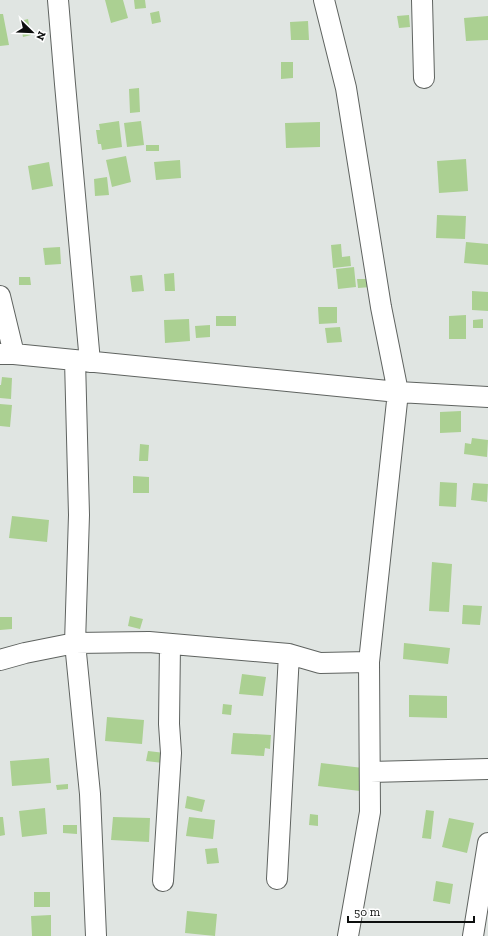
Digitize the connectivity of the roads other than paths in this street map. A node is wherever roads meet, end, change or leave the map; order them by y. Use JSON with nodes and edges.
{"nodes":[{"id":1,"x":58,"y":0,"type":"edge"},
{"id":2,"x":324,"y":0,"type":"edge"},
{"id":3,"x":422,"y":0,"type":"edge"},
{"id":4,"x":424,"y":78,"type":"dead end"},
{"id":5,"x":0,"y":296,"type":"edge"},
{"id":6,"x":7,"y":354,"type":"edge"},
{"id":7,"x":83,"y":361,"type":"junction"},
{"id":8,"x":398,"y":392,"type":"junction"},
{"id":9,"x":488,"y":397,"type":"edge"},
{"id":10,"x":75,"y":643,"type":"junction"},
{"id":11,"x":170,"y":644,"type":"junction"},
{"id":12,"x":290,"y":654,"type":"junction"},
{"id":13,"x":0,"y":660,"type":"edge"},
{"id":14,"x":369,"y":662,"type":"junction"},
{"id":15,"x":488,"y":769,"type":"edge"},
{"id":16,"x":370,"y":772,"type":"junction"},
{"id":17,"x":488,"y":843,"type":"edge"},
{"id":18,"x":277,"y":879,"type":"dead end"},
{"id":19,"x":163,"y":881,"type":"dead end"},
{"id":20,"x":96,"y":936,"type":"edge"},
{"id":21,"x":348,"y":936,"type":"edge"},
{"id":22,"x":473,"y":936,"type":"edge"}],
"edges":[{"from":1,"to":7,"type":"street"},
{"from":2,"to":8,"type":"street"},
{"from":3,"to":4,"type":"street"},
{"from":5,"to":6,"type":"street"},
{"from":6,"to":7,"type":"street"},
{"from":7,"to":8,"type":"street"},
{"from":7,"to":10,"type":"street"},
{"from":8,"to":9,"type":"street"},
{"from":8,"to":14,"type":"street"},
{"from":10,"to":11,"type":"street"},
{"from":10,"to":13,"type":"street"},
{"from":10,"to":20,"type":"street"},
{"from":11,"to":12,"type":"street"},
{"from":11,"to":19,"type":"street"},
{"from":12,"to":14,"type":"street"},
{"from":12,"to":18,"type":"street"},
{"from":14,"to":16,"type":"street"},
{"from":15,"to":16,"type":"street"},
{"from":16,"to":21,"type":"street"},
{"from":17,"to":22,"type":"street"}]}
